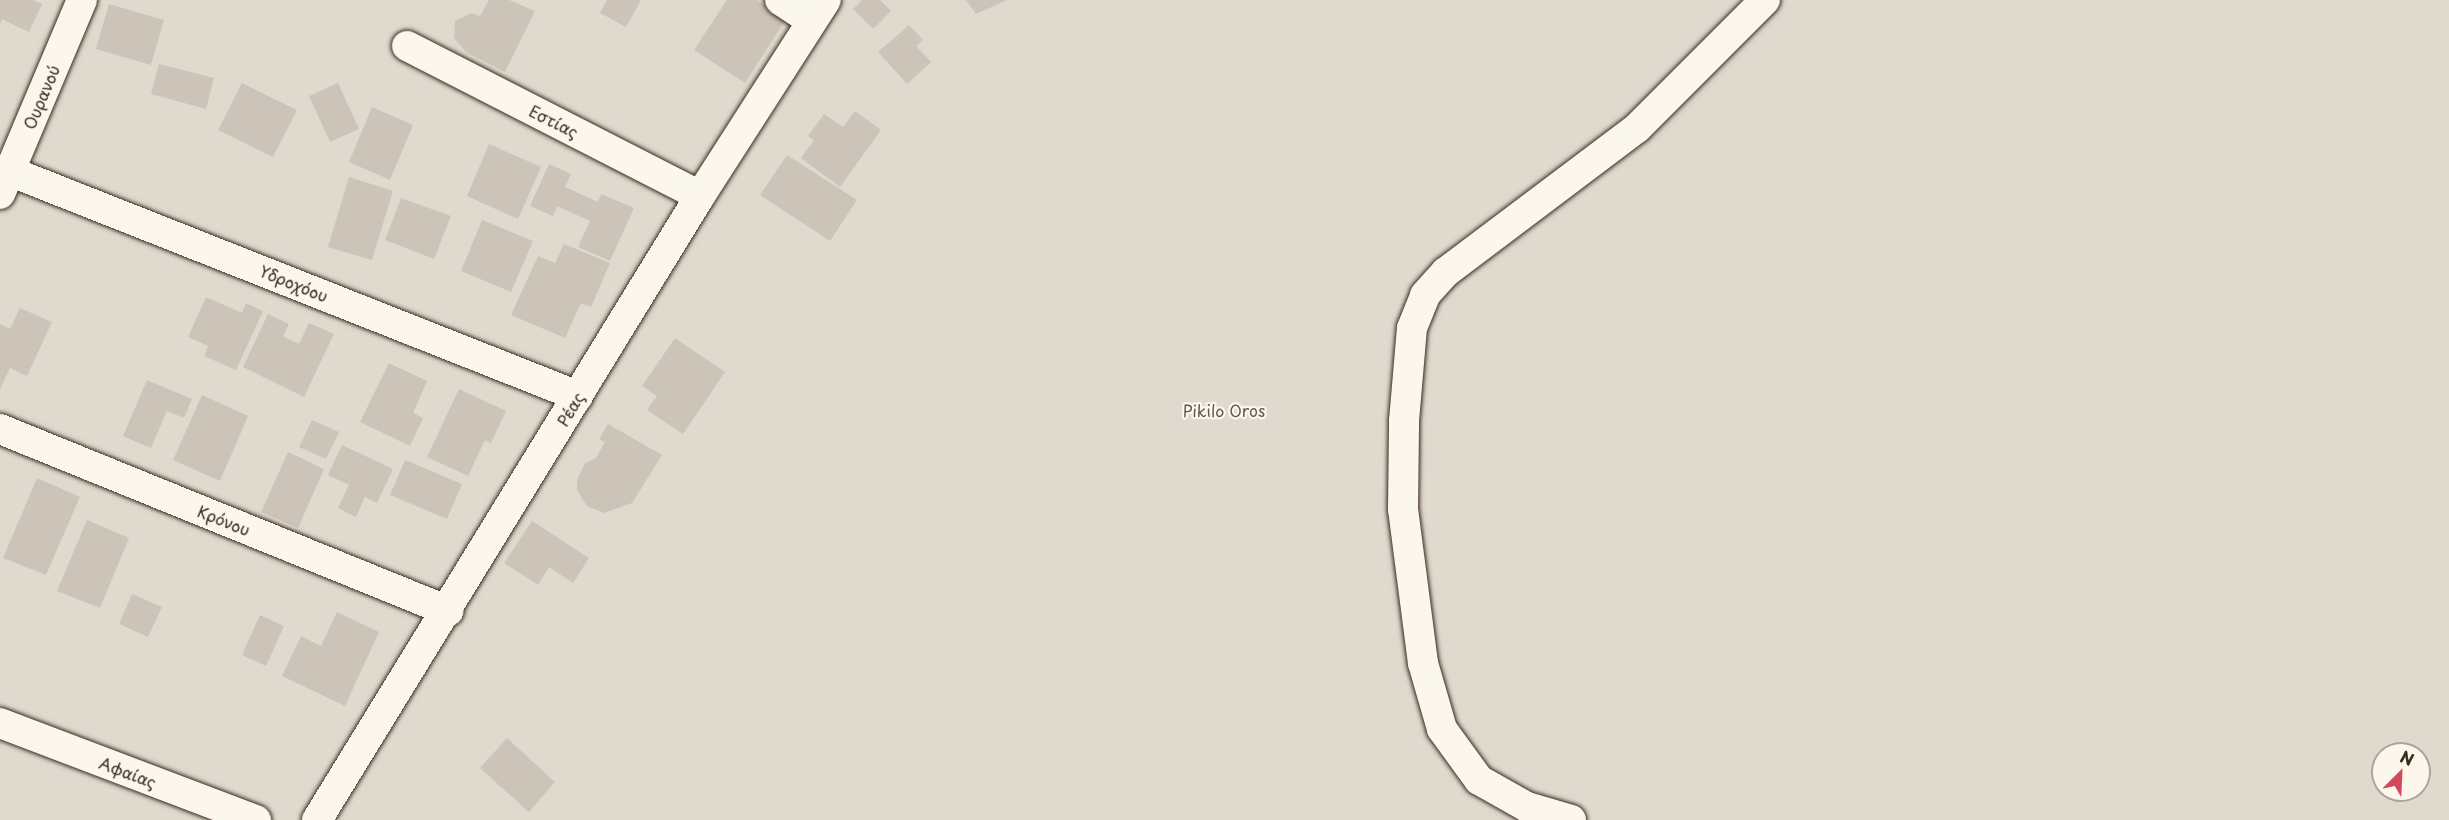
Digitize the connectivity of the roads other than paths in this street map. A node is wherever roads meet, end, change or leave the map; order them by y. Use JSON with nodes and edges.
{"nodes":[{"id":1,"x":82,"y":0,"type":"edge"},
{"id":2,"x":780,"y":0,"type":"edge"},
{"id":3,"x":1765,"y":0,"type":"edge"},
{"id":4,"x":818,"y":10,"type":"edge"},
{"id":5,"x":408,"y":46,"type":"dead end"},
{"id":6,"x":5,"y":182,"type":"edge"},
{"id":7,"x":700,"y":196,"type":"junction"},
{"id":8,"x":578,"y":396,"type":"junction"},
{"id":9,"x":0,"y":429,"type":"edge"},
{"id":10,"x":448,"y":611,"type":"junction"},
{"id":11,"x":0,"y":723,"type":"edge"},
{"id":12,"x":256,"y":820,"type":"edge"},
{"id":13,"x":317,"y":820,"type":"edge"},
{"id":14,"x":1571,"y":820,"type":"edge"}],
"edges":[{"from":1,"to":6,"type":"street","name":"Ουρανού"},
{"from":2,"to":4,"type":"street"},
{"from":3,"to":14,"type":"street"},
{"from":4,"to":7,"type":"street","name":"Ρέας"},
{"from":5,"to":7,"type":"street","name":"Εστίας"},
{"from":6,"to":8,"type":"street","name":"Υδροχόου"},
{"from":7,"to":8,"type":"street","name":"Ρέας"},
{"from":8,"to":10,"type":"street","name":"Ρέας"},
{"from":9,"to":10,"type":"street","name":"Κρόνου"},
{"from":10,"to":13,"type":"street","name":"Ρέας"},
{"from":11,"to":12,"type":"street","name":"Αφαίας"}]}
